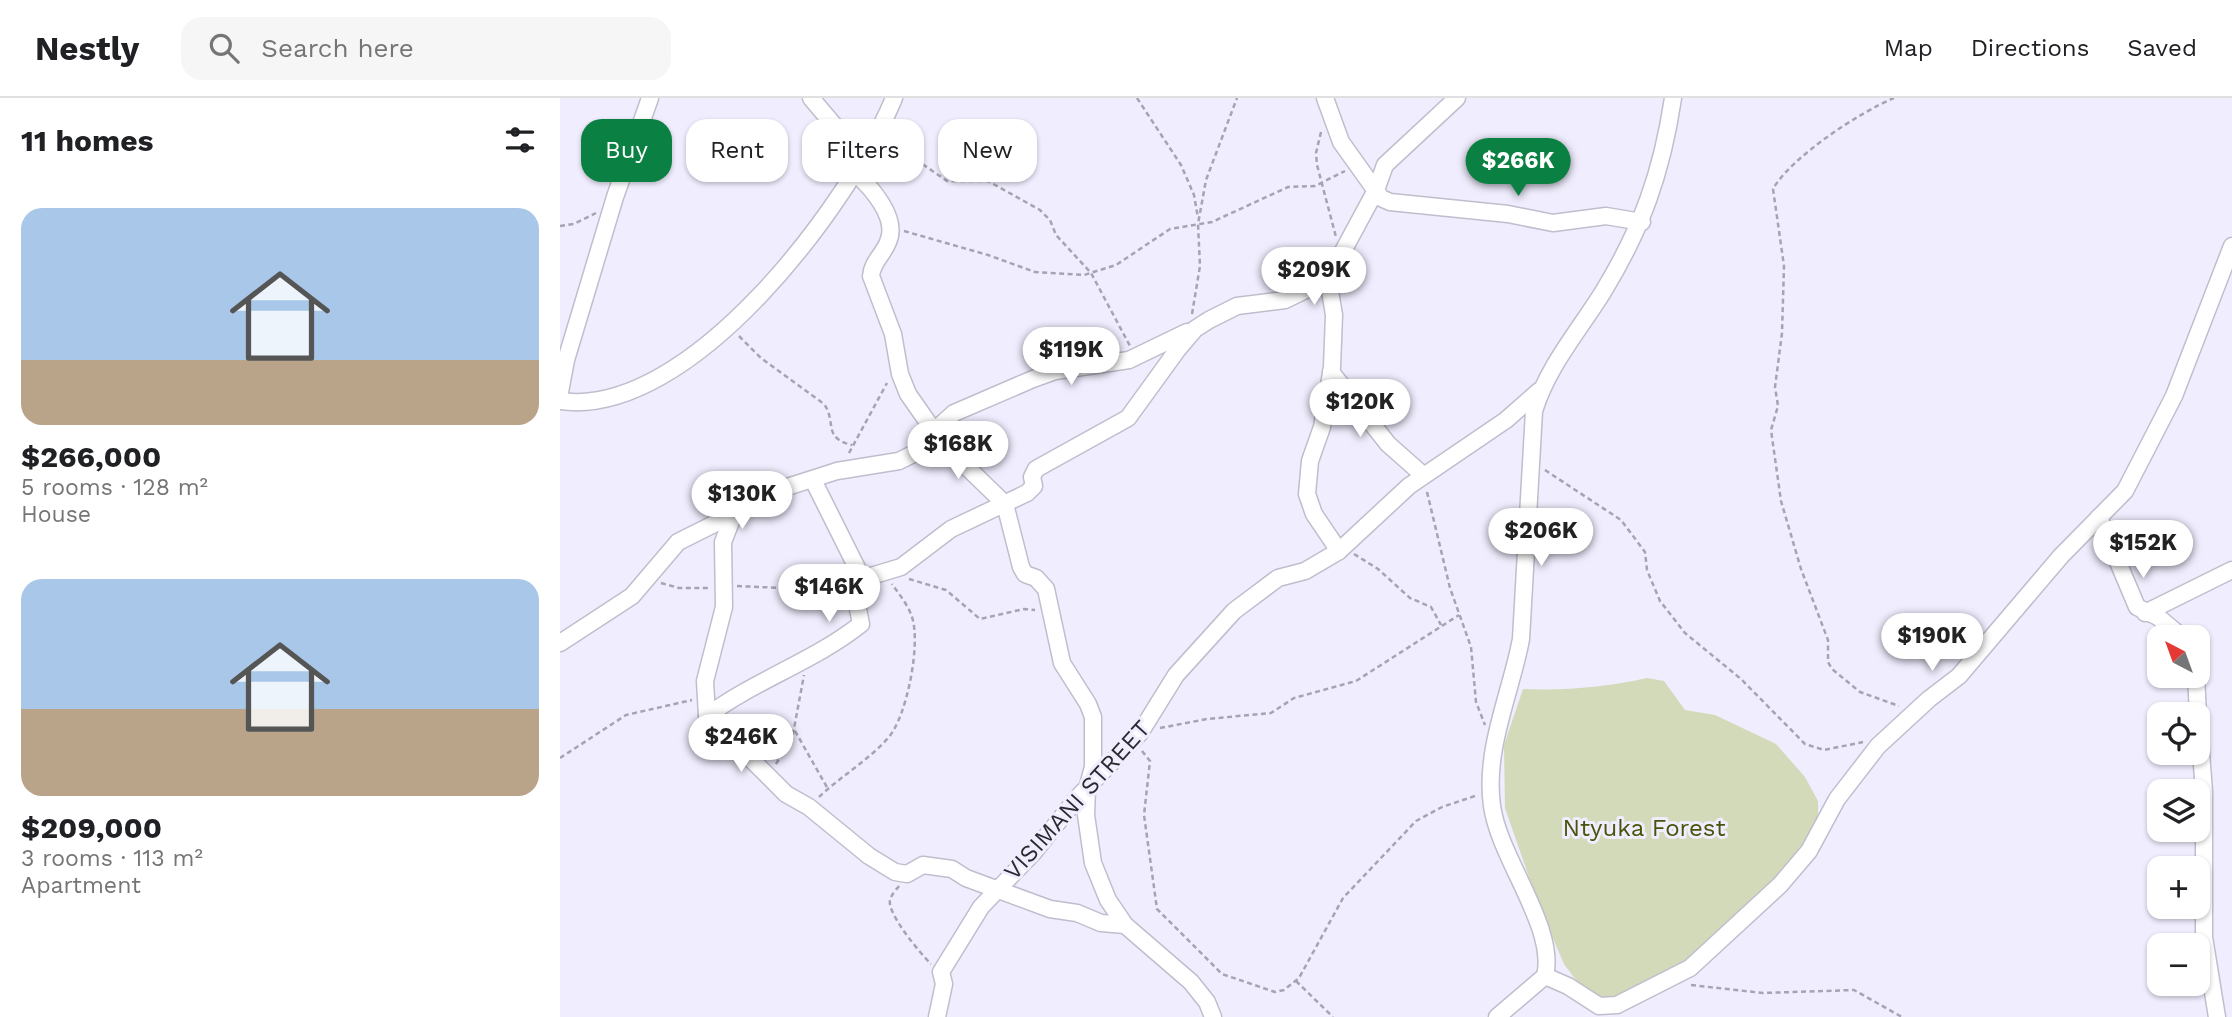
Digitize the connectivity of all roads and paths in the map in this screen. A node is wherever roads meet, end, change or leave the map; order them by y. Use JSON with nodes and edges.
{"nodes":[{"id":1,"x":650,"y":98,"type":"edge"},
{"id":2,"x":811,"y":98,"type":"edge"},
{"id":3,"x":894,"y":98,"type":"edge"},
{"id":4,"x":1137,"y":98,"type":"edge"},
{"id":5,"x":1237,"y":98,"type":"edge"},
{"id":6,"x":1325,"y":98,"type":"edge"},
{"id":7,"x":1457,"y":98,"type":"edge"},
{"id":8,"x":1672,"y":98,"type":"edge"},
{"id":9,"x":1894,"y":98,"type":"edge"},
{"id":10,"x":1331,"y":118,"type":"junction"},
{"id":11,"x":829,"y":119,"type":"edge"},
{"id":12,"x":886,"y":119,"type":"edge"},
{"id":13,"x":924,"y":165,"type":"edge"},
{"id":14,"x":1361,"y":168,"type":"junction"},
{"id":15,"x":848,"y":182,"type":"edge"},
{"id":16,"x":864,"y":182,"type":"edge"},
{"id":17,"x":1322,"y":183,"type":"junction"},
{"id":18,"x":1376,"y":190,"type":"junction"},
{"id":19,"x":615,"y":197,"type":"junction"},
{"id":20,"x":1642,"y":222,"type":"junction"},
{"id":21,"x":1198,"y":224,"type":"junction"},
{"id":22,"x":560,"y":226,"type":"edge"},
{"id":23,"x":890,"y":228,"type":"junction"},
{"id":24,"x":2232,"y":246,"type":"edge"},
{"id":25,"x":1342,"y":253,"type":"junction"},
{"id":26,"x":1091,"y":273,"type":"junction"},
{"id":27,"x":1328,"y":279,"type":"junction"},
{"id":28,"x":729,"y":326,"type":"junction"},
{"id":29,"x":1195,"y":329,"type":"junction"},
{"id":30,"x":1136,"y":357,"type":"junction"},
{"id":31,"x":898,"y":362,"type":"junction"},
{"id":32,"x":1331,"y":372,"type":"junction"},
{"id":33,"x":1541,"y":389,"type":"junction"},
{"id":34,"x":560,"y":392,"type":"edge"},
{"id":35,"x":560,"y":401,"type":"edge"},
{"id":36,"x":938,"y":438,"type":"junction"},
{"id":37,"x":852,"y":446,"type":"junction"},
{"id":38,"x":1531,"y":460,"type":"junction"},
{"id":39,"x":837,"y":471,"type":"junction"},
{"id":40,"x":1423,"y":475,"type":"junction"},
{"id":41,"x":813,"y":480,"type":"junction"},
{"id":42,"x":1005,"y":504,"type":"junction"},
{"id":43,"x":734,"y":514,"type":"junction"},
{"id":44,"x":2099,"y":517,"type":"junction"},
{"id":45,"x":1342,"y":549,"type":"junction"},
{"id":46,"x":2232,"y":570,"type":"edge"},
{"id":47,"x":889,"y":571,"type":"junction"},
{"id":48,"x":650,"y":577,"type":"junction"},
{"id":49,"x":861,"y":579,"type":"junction"},
{"id":50,"x":726,"y":586,"type":"junction"},
{"id":51,"x":2145,"y":613,"type":"junction"},
{"id":52,"x":1459,"y":615,"type":"junction"},
{"id":53,"x":1054,"y":623,"type":"junction"},
{"id":54,"x":1441,"y":625,"type":"junction"},
{"id":55,"x":2168,"y":625,"type":"edge"},
{"id":56,"x":560,"y":643,"type":"edge"},
{"id":57,"x":807,"y":659,"type":"junction"},
{"id":58,"x":706,"y":708,"type":"junction"},
{"id":59,"x":1918,"y":708,"type":"junction"},
{"id":60,"x":794,"y":730,"type":"junction"},
{"id":61,"x":1140,"y":733,"type":"junction"},
{"id":62,"x":1496,"y":737,"type":"junction"},
{"id":63,"x":1129,"y":746,"type":"junction"},
{"id":64,"x":1878,"y":746,"type":"junction"},
{"id":65,"x":560,"y":758,"type":"edge"},
{"id":66,"x":2202,"y":765,"type":"edge"},
{"id":67,"x":768,"y":775,"type":"junction"},
{"id":68,"x":828,"y":789,"type":"junction"},
{"id":69,"x":1087,"y":789,"type":"junction"},
{"id":70,"x":1492,"y":791,"type":"junction"},
{"id":71,"x":809,"y":807,"type":"junction"},
{"id":72,"x":907,"y":874,"type":"junction"},
{"id":73,"x":997,"y":888,"type":"junction"},
{"id":74,"x":1125,"y":925,"type":"junction"},
{"id":75,"x":941,"y":974,"type":"junction"},
{"id":76,"x":1545,"y":976,"type":"junction"},
{"id":77,"x":1296,"y":981,"type":"junction"},
{"id":78,"x":1660,"y":984,"type":"junction"},
{"id":79,"x":1585,"y":996,"type":"junction"},
{"id":80,"x":938,"y":1009,"type":"edge"},
{"id":81,"x":1213,"y":1017,"type":"edge"},
{"id":82,"x":1333,"y":1017,"type":"edge"},
{"id":83,"x":1497,"y":1017,"type":"edge"},
{"id":84,"x":1594,"y":1017,"type":"edge"},
{"id":85,"x":1902,"y":1017,"type":"edge"},
{"id":86,"x":2217,"y":1017,"type":"edge"}],
"edges":[{"from":1,"to":19,"type":"street"},
{"from":2,"to":11,"type":"street"},
{"from":3,"to":12,"type":"street"},
{"from":4,"to":21,"type":"path"},
{"from":5,"to":21,"type":"path"},
{"from":6,"to":10,"type":"street"},
{"from":7,"to":18,"type":"street"},
{"from":8,"to":20,"type":"street"},
{"from":9,"to":59,"type":"path"},
{"from":10,"to":14,"type":"street"},
{"from":10,"to":17,"type":"path"},
{"from":13,"to":26,"type":"path"},
{"from":14,"to":17,"type":"path"},
{"from":14,"to":18,"type":"street"},
{"from":15,"to":28,"type":"street"},
{"from":16,"to":23,"type":"street"},
{"from":17,"to":21,"type":"path"},
{"from":17,"to":25,"type":"path"},
{"from":18,"to":20,"type":"street"},
{"from":18,"to":25,"type":"street"},
{"from":19,"to":22,"type":"path"},
{"from":19,"to":34,"type":"street"},
{"from":20,"to":33,"type":"street"},
{"from":21,"to":26,"type":"path"},
{"from":21,"to":29,"type":"path"},
{"from":23,"to":26,"type":"path"},
{"from":23,"to":31,"type":"street"},
{"from":24,"to":44,"type":"street"},
{"from":25,"to":27,"type":"street"},
{"from":26,"to":30,"type":"path"},
{"from":27,"to":29,"type":"street"},
{"from":27,"to":32,"type":"street"},
{"from":28,"to":35,"type":"street"},
{"from":28,"to":37,"type":"path"},
{"from":29,"to":30,"type":"street"},
{"from":29,"to":42,"type":"street"},
{"from":30,"to":36,"type":"street"},
{"from":31,"to":36,"type":"street"},
{"from":31,"to":37,"type":"path"},
{"from":32,"to":40,"type":"street"},
{"from":32,"to":45,"type":"street"},
{"from":33,"to":38,"type":"street"},
{"from":33,"to":40,"type":"street","name":"VISIMANI STREET"},
{"from":36,"to":39,"type":"street"},
{"from":36,"to":42,"type":"street"},
{"from":37,"to":39,"type":"path"},
{"from":38,"to":62,"type":"street"},
{"from":38,"to":64,"type":"path"},
{"from":39,"to":41,"type":"street"},
{"from":40,"to":45,"type":"street","name":"VISIMANI STREET"},
{"from":40,"to":52,"type":"path"},
{"from":41,"to":43,"type":"street"},
{"from":41,"to":49,"type":"street"},
{"from":42,"to":47,"type":"street"},
{"from":42,"to":53,"type":"street"},
{"from":43,"to":48,"type":"street"},
{"from":43,"to":50,"type":"street"},
{"from":44,"to":51,"type":"street"},
{"from":44,"to":59,"type":"street"},
{"from":45,"to":54,"type":"path"},
{"from":45,"to":61,"type":"street","name":"VISIMANI STREET"},
{"from":46,"to":51,"type":"street"},
{"from":47,"to":49,"type":"street"},
{"from":47,"to":53,"type":"path"},
{"from":47,"to":68,"type":"path"},
{"from":48,"to":50,"type":"path"},
{"from":48,"to":56,"type":"street"},
{"from":49,"to":50,"type":"path"},
{"from":49,"to":57,"type":"street"},
{"from":50,"to":58,"type":"street"},
{"from":51,"to":55,"type":"street"},
{"from":52,"to":54,"type":"path"},
{"from":52,"to":62,"type":"path"},
{"from":53,"to":69,"type":"street"},
{"from":54,"to":61,"type":"path"},
{"from":57,"to":58,"type":"street"},
{"from":57,"to":60,"type":"path"},
{"from":58,"to":65,"type":"path"},
{"from":58,"to":67,"type":"street"},
{"from":59,"to":64,"type":"street"},
{"from":60,"to":67,"type":"path"},
{"from":60,"to":68,"type":"path"},
{"from":61,"to":63,"type":"street","name":"VISIMANI STREET"},
{"from":62,"to":70,"type":"street"},
{"from":63,"to":69,"type":"street","name":"VISIMANI STREET"},
{"from":63,"to":77,"type":"path"},
{"from":64,"to":78,"type":"street"},
{"from":66,"to":86,"type":"street"},
{"from":67,"to":71,"type":"street"},
{"from":68,"to":71,"type":"path"},
{"from":69,"to":73,"type":"street","name":"VISIMANI STREET"},
{"from":69,"to":74,"type":"street"},
{"from":70,"to":76,"type":"street"},
{"from":70,"to":77,"type":"path"},
{"from":71,"to":72,"type":"street"},
{"from":72,"to":73,"type":"street"},
{"from":72,"to":75,"type":"path"},
{"from":73,"to":74,"type":"street"},
{"from":73,"to":75,"type":"street","name":"VISIMANI STREET"},
{"from":74,"to":81,"type":"street"},
{"from":75,"to":80,"type":"street","name":"VISIMANI STREET"},
{"from":76,"to":79,"type":"street"},
{"from":76,"to":83,"type":"street"},
{"from":77,"to":82,"type":"path"},
{"from":78,"to":79,"type":"street"},
{"from":78,"to":85,"type":"path"},
{"from":79,"to":84,"type":"street"}]}
